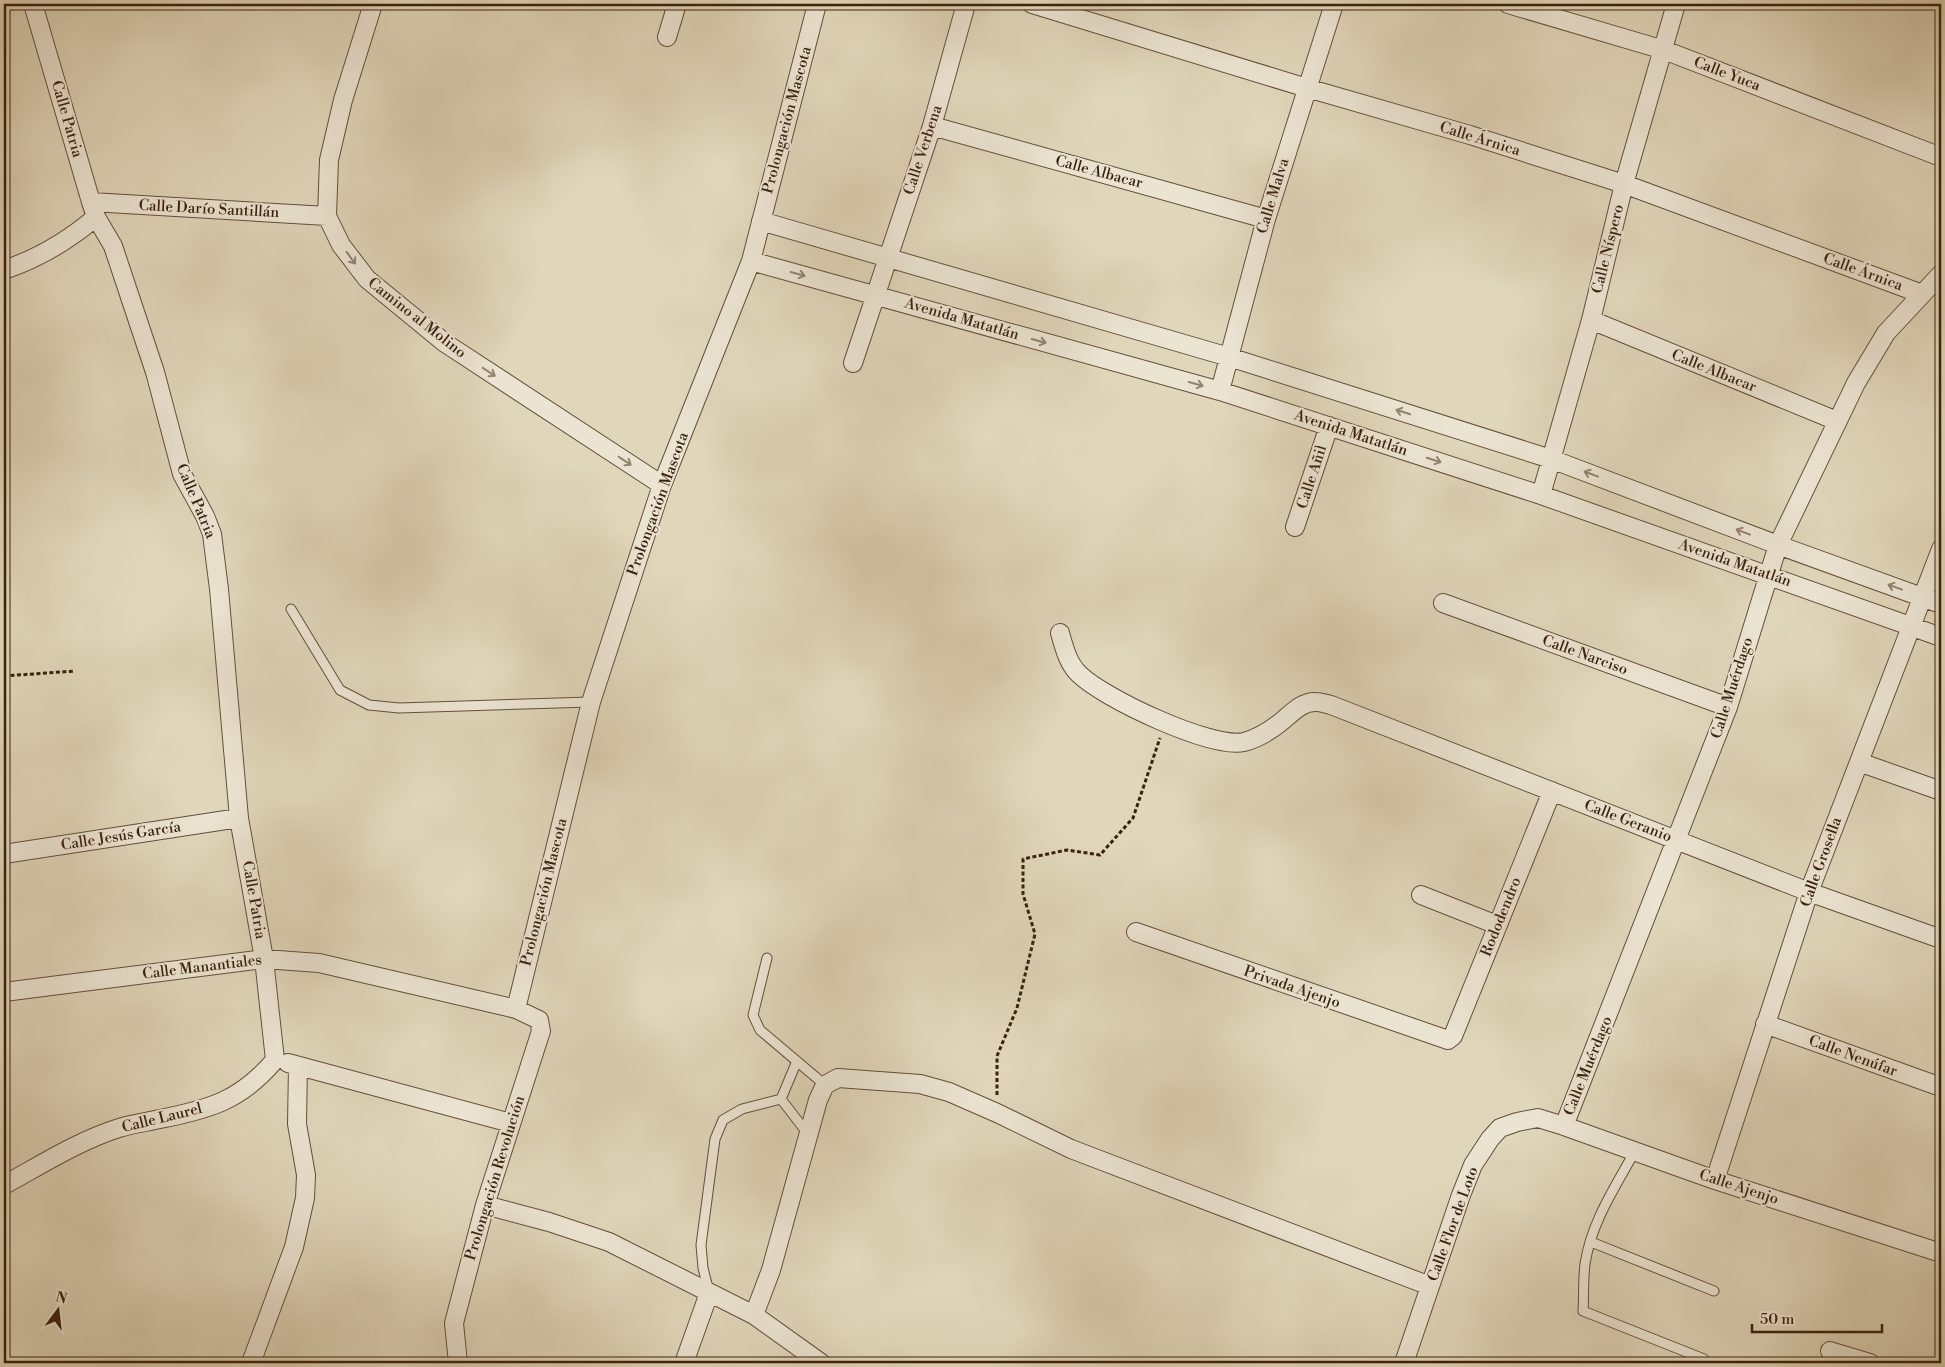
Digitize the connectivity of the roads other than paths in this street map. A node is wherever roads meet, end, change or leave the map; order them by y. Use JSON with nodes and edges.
{"nodes":[{"id":1,"x":33,"y":4,"type":"edge"},
{"id":2,"x":373,"y":4,"type":"edge"},
{"id":3,"x":677,"y":4,"type":"edge"},
{"id":4,"x":818,"y":4,"type":"edge"},
{"id":5,"x":966,"y":4,"type":"edge"},
{"id":6,"x":1032,"y":4,"type":"edge"},
{"id":7,"x":1334,"y":4,"type":"edge"},
{"id":8,"x":1508,"y":4,"type":"edge"},
{"id":9,"x":1676,"y":4,"type":"edge"},
{"id":10,"x":667,"y":37,"type":"dead end"},
{"id":11,"x":1664,"y":50,"type":"junction"},
{"id":12,"x":1307,"y":88,"type":"junction"},
{"id":13,"x":932,"y":126,"type":"junction"},
{"id":14,"x":1941,"y":157,"type":"edge"},
{"id":15,"x":1624,"y":184,"type":"junction"},
{"id":16,"x":94,"y":210,"type":"junction"},
{"id":17,"x":326,"y":216,"type":"junction"},
{"id":18,"x":1266,"y":219,"type":"junction"},
{"id":19,"x":761,"y":221,"type":"junction"},
{"id":20,"x":888,"y":258,"type":"junction"},
{"id":21,"x":751,"y":261,"type":"junction"},
{"id":22,"x":4,"y":270,"type":"edge"},
{"id":23,"x":1941,"y":274,"type":"edge"},
{"id":24,"x":1922,"y":294,"type":"junction"},
{"id":25,"x":876,"y":295,"type":"junction"},
{"id":26,"x":1591,"y":320,"type":"junction"},
{"id":27,"x":1229,"y":357,"type":"junction"},
{"id":28,"x":853,"y":363,"type":"dead end"},
{"id":29,"x":1220,"y":391,"type":"junction"},
{"id":30,"x":1837,"y":421,"type":"junction"},
{"id":31,"x":1329,"y":426,"type":"junction"},
{"id":32,"x":1551,"y":459,"type":"junction"},
{"id":33,"x":662,"y":485,"type":"junction"},
{"id":34,"x":1541,"y":495,"type":"junction"},
{"id":35,"x":1296,"y":528,"type":"dead end"},
{"id":36,"x":1778,"y":545,"type":"junction"},
{"id":37,"x":1941,"y":549,"type":"edge"},
{"id":38,"x":1767,"y":574,"type":"junction"},
{"id":39,"x":1922,"y":597,"type":"junction"},
{"id":40,"x":1443,"y":603,"type":"dead end"},
{"id":41,"x":1941,"y":604,"type":"edge"},
{"id":42,"x":291,"y":610,"type":"dead end"},
{"id":43,"x":1911,"y":625,"type":"junction"},
{"id":44,"x":1060,"y":633,"type":"dead end"},
{"id":45,"x":1941,"y":637,"type":"edge"},
{"id":46,"x":591,"y":702,"type":"junction"},
{"id":47,"x":1728,"y":706,"type":"junction"},
{"id":48,"x":1859,"y":762,"type":"junction"},
{"id":49,"x":1552,"y":791,"type":"junction"},
{"id":50,"x":1941,"y":791,"type":"edge"},
{"id":51,"x":239,"y":818,"type":"junction"},
{"id":52,"x":1677,"y":840,"type":"junction"},
{"id":53,"x":4,"y":854,"type":"edge"},
{"id":54,"x":1809,"y":892,"type":"junction"},
{"id":55,"x":1421,"y":895,"type":"dead end"},
{"id":56,"x":1497,"y":925,"type":"junction"},
{"id":57,"x":1136,"y":932,"type":"dead end"},
{"id":58,"x":1941,"y":939,"type":"edge"},
{"id":59,"x":767,"y":958,"type":"dead end"},
{"id":60,"x":264,"y":959,"type":"junction"},
{"id":61,"x":4,"y":992,"type":"edge"},
{"id":62,"x":516,"y":1009,"type":"junction"},
{"id":63,"x":1765,"y":1024,"type":"junction"},
{"id":64,"x":1448,"y":1040,"type":"joint"},
{"id":65,"x":275,"y":1060,"type":"junction"},
{"id":66,"x":797,"y":1061,"type":"junction"},
{"id":67,"x":298,"y":1066,"type":"junction"},
{"id":68,"x":826,"y":1085,"type":"junction"},
{"id":69,"x":1941,"y":1087,"type":"edge"},
{"id":70,"x":781,"y":1098,"type":"junction"},
{"id":71,"x":1538,"y":1118,"type":"joint"},
{"id":72,"x":511,"y":1123,"type":"junction"},
{"id":73,"x":1564,"y":1126,"type":"junction"},
{"id":74,"x":808,"y":1134,"type":"junction"},
{"id":75,"x":1636,"y":1151,"type":"junction"},
{"id":76,"x":1715,"y":1180,"type":"junction"},
{"id":77,"x":4,"y":1185,"type":"edge"},
{"id":78,"x":484,"y":1205,"type":"junction"},
{"id":79,"x":1591,"y":1242,"type":"junction"},
{"id":80,"x":1941,"y":1253,"type":"edge"},
{"id":81,"x":1430,"y":1286,"type":"junction"},
{"id":82,"x":1714,"y":1291,"type":"dead end"},
{"id":83,"x":709,"y":1294,"type":"junction"},
{"id":84,"x":754,"y":1315,"type":"junction"},
{"id":85,"x":1830,"y":1351,"type":"dead end"},
{"id":86,"x":1704,"y":1359,"type":"dead end"},
{"id":87,"x":251,"y":1363,"type":"edge"},
{"id":88,"x":458,"y":1363,"type":"edge"},
{"id":89,"x":684,"y":1363,"type":"edge"},
{"id":90,"x":821,"y":1363,"type":"edge"},
{"id":91,"x":1404,"y":1363,"type":"edge"},
{"id":92,"x":1870,"y":1363,"type":"edge"}],
"edges":[{"from":1,"to":16,"type":"street","name":"Calle Patria"},
{"from":2,"to":17,"type":"street"},
{"from":3,"to":10,"type":"street"},
{"from":4,"to":19,"type":"street","name":"Prolongación Mascota"},
{"from":5,"to":13,"type":"street","name":"Calle Verbena"},
{"from":6,"to":12,"type":"street","name":"Calle Árnica"},
{"from":7,"to":12,"type":"street","name":"Calle Malva"},
{"from":8,"to":11,"type":"street","name":"Calle Yuca"},
{"from":9,"to":11,"type":"street","name":"Calle Níspero"},
{"from":11,"to":14,"type":"street","name":"Calle Yuca"},
{"from":11,"to":15,"type":"street","name":"Calle Níspero"},
{"from":12,"to":15,"type":"street","name":"Calle Árnica"},
{"from":12,"to":18,"type":"street","name":"Calle Malva"},
{"from":13,"to":18,"type":"street","name":"Calle Albacar"},
{"from":13,"to":20,"type":"street","name":"Calle Verbena"},
{"from":15,"to":24,"type":"street","name":"Calle Árnica"},
{"from":15,"to":26,"type":"street","name":"Calle Níspero"},
{"from":16,"to":17,"type":"street","name":"Calle Darío Santillán"},
{"from":16,"to":22,"type":"street"},
{"from":16,"to":51,"type":"street","name":"Calle Patria"},
{"from":17,"to":33,"type":"street","name":"Camino al Molino","one_way":true},
{"from":18,"to":27,"type":"street","name":"Calle Malva"},
{"from":19,"to":20,"type":"street","name":"Avenida Matatlán"},
{"from":19,"to":21,"type":"street","name":"Prolongación Mascota"},
{"from":20,"to":25,"type":"street","name":"Calle Verbena"},
{"from":20,"to":27,"type":"street","name":"Avenida Matatlán"},
{"from":21,"to":25,"type":"street","name":"Avenida Matatlán","one_way":true},
{"from":21,"to":33,"type":"street","name":"Prolongación Mascota"},
{"from":23,"to":24,"type":"street","name":"Calle Muérdago"},
{"from":24,"to":30,"type":"street","name":"Calle Muérdago"},
{"from":25,"to":28,"type":"street","name":"Calle Verbena"},
{"from":25,"to":29,"type":"street","name":"Avenida Matatlán","one_way":true},
{"from":26,"to":30,"type":"street","name":"Calle Albacar"},
{"from":26,"to":32,"type":"street","name":"Calle Níspero"},
{"from":27,"to":29,"type":"street","name":"Calle Malva"},
{"from":32,"to":27,"type":"street","name":"Avenida Matatlán","one_way":true},
{"from":29,"to":31,"type":"street","name":"Avenida Matatlán"},
{"from":30,"to":36,"type":"street","name":"Calle Muérdago"},
{"from":31,"to":34,"type":"street","name":"Avenida Matatlán","one_way":true},
{"from":31,"to":35,"type":"street","name":"Calle Añil"},
{"from":32,"to":34,"type":"street","name":"Calle Níspero"},
{"from":36,"to":32,"type":"street","name":"Avenida Matatlán","one_way":true},
{"from":33,"to":46,"type":"street","name":"Prolongación Mascota"},
{"from":34,"to":38,"type":"street","name":"Avenida Matatlán"},
{"from":36,"to":38,"type":"street","name":"Calle Muérdago"},
{"from":39,"to":36,"type":"street","name":"Avenida Matatlán","one_way":true},
{"from":37,"to":39,"type":"street","name":"Calle Grosella"},
{"from":38,"to":43,"type":"street","name":"Avenida Matatlán"},
{"from":38,"to":47,"type":"street","name":"Calle Muérdago"},
{"from":39,"to":41,"type":"street","name":"Avenida Matatlán"},
{"from":39,"to":43,"type":"street","name":"Calle Grosella"},
{"from":40,"to":47,"type":"street","name":"Calle Narciso"},
{"from":42,"to":46,"type":"lane"},
{"from":43,"to":45,"type":"street","name":"Avenida Matatlán"},
{"from":43,"to":48,"type":"street","name":"Calle Grosella"},
{"from":44,"to":49,"type":"street","name":"Calle Geranio"},
{"from":46,"to":62,"type":"street","name":"Prolongación Mascota"},
{"from":47,"to":52,"type":"street","name":"Calle Muérdago"},
{"from":48,"to":50,"type":"street"},
{"from":48,"to":54,"type":"street","name":"Calle Grosella"},
{"from":49,"to":52,"type":"street","name":"Calle Geranio"},
{"from":49,"to":56,"type":"street","name":"Rododendro"},
{"from":51,"to":53,"type":"street","name":"Calle Jesús García"},
{"from":51,"to":60,"type":"street","name":"Calle Patria"},
{"from":52,"to":54,"type":"street","name":"Calle Geranio"},
{"from":52,"to":73,"type":"street","name":"Calle Muérdago"},
{"from":54,"to":58,"type":"street","name":"Calle Geranio"},
{"from":54,"to":63,"type":"street","name":"Calle Grosella"},
{"from":55,"to":56,"type":"street"},
{"from":56,"to":64,"type":"street","name":"Rododendro"},
{"from":57,"to":64,"type":"street","name":"Privada Ajenjo"},
{"from":59,"to":66,"type":"lane"},
{"from":60,"to":61,"type":"street","name":"Calle Manantiales"},
{"from":60,"to":62,"type":"street","name":"Calle Manantiales"},
{"from":60,"to":65,"type":"street"},
{"from":62,"to":72,"type":"street","name":"Prolongación Revolución"},
{"from":63,"to":69,"type":"street","name":"Calle Nenúfar"},
{"from":63,"to":76,"type":"street","name":"Calle Grosella"},
{"from":65,"to":67,"type":"street"},
{"from":65,"to":77,"type":"street","name":"Calle Laurel"},
{"from":66,"to":68,"type":"lane"},
{"from":66,"to":70,"type":"lane"},
{"from":67,"to":72,"type":"street"},
{"from":67,"to":87,"type":"street"},
{"from":68,"to":74,"type":"street"},
{"from":68,"to":81,"type":"street"},
{"from":70,"to":74,"type":"lane"},
{"from":70,"to":83,"type":"lane"},
{"from":71,"to":73,"type":"street","name":"Calle Ajenjo"},
{"from":71,"to":81,"type":"street","name":"Calle Flor de Loto"},
{"from":72,"to":78,"type":"street","name":"Prolongación Revolución"},
{"from":73,"to":75,"type":"street","name":"Calle Ajenjo"},
{"from":74,"to":84,"type":"street"},
{"from":75,"to":76,"type":"street","name":"Calle Ajenjo"},
{"from":75,"to":79,"type":"lane"},
{"from":76,"to":80,"type":"street","name":"Calle Ajenjo"},
{"from":78,"to":83,"type":"street"},
{"from":78,"to":88,"type":"street","name":"Prolongación Revolución"},
{"from":79,"to":82,"type":"lane"},
{"from":79,"to":86,"type":"lane"},
{"from":81,"to":91,"type":"street","name":"Calle Flor de Loto"},
{"from":83,"to":84,"type":"street"},
{"from":83,"to":89,"type":"street"},
{"from":84,"to":90,"type":"street"},
{"from":85,"to":92,"type":"street"}]}
